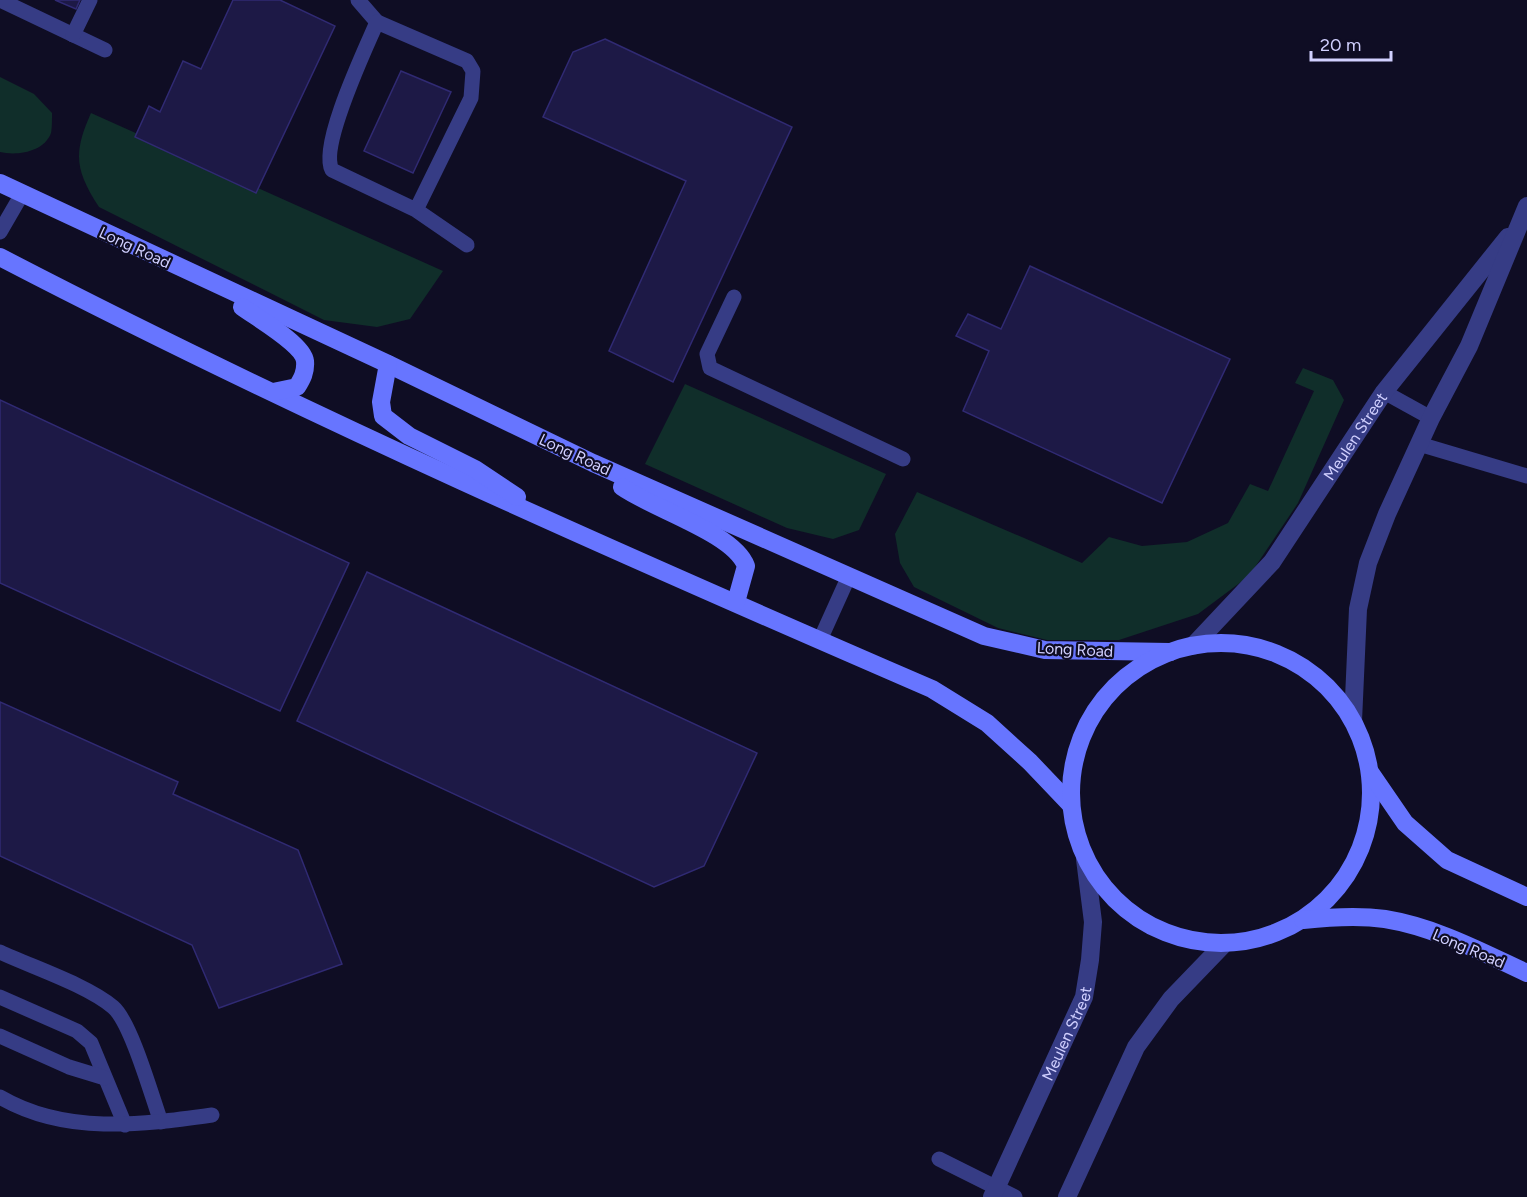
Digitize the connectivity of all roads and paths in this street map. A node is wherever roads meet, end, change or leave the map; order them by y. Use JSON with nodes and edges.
{"nodes":[{"id":1,"x":0,"y":0,"type":"edge"},
{"id":2,"x":90,"y":0,"type":"edge"},
{"id":3,"x":358,"y":0,"type":"edge"},
{"id":4,"x":377,"y":22,"type":"junction"},
{"id":5,"x":73,"y":35,"type":"junction"},
{"id":6,"x":105,"y":50,"type":"dead end"},
{"id":7,"x":0,"y":183,"type":"edge"},
{"id":8,"x":22,"y":194,"type":"junction"},
{"id":9,"x":1527,"y":206,"type":"edge"},
{"id":10,"x":416,"y":210,"type":"junction"},
{"id":11,"x":1517,"y":228,"type":"junction"},
{"id":12,"x":0,"y":232,"type":"edge"},
{"id":13,"x":467,"y":245,"type":"dead end"},
{"id":14,"x":0,"y":257,"type":"edge"},
{"id":15,"x":206,"y":281,"type":"junction"},
{"id":16,"x":734,"y":297,"type":"dead end"},
{"id":17,"x":388,"y":364,"type":"junction"},
{"id":18,"x":273,"y":392,"type":"junction"},
{"id":19,"x":1384,"y":392,"type":"junction"},
{"id":20,"x":1431,"y":418,"type":"junction"},
{"id":21,"x":1419,"y":444,"type":"junction"},
{"id":22,"x":903,"y":459,"type":"dead end"},
{"id":23,"x":592,"y":463,"type":"junction"},
{"id":24,"x":1527,"y":476,"type":"edge"},
{"id":25,"x":533,"y":513,"type":"junction"},
{"id":26,"x":848,"y":578,"type":"junction"},
{"id":27,"x":736,"y":602,"type":"junction"},
{"id":28,"x":820,"y":640,"type":"junction"},
{"id":29,"x":1193,"y":646,"type":"junction"},
{"id":30,"x":1170,"y":652,"type":"junction"},
{"id":31,"x":1353,"y":721,"type":"junction"},
{"id":32,"x":1370,"y":772,"type":"junction"},
{"id":33,"x":1071,"y":805,"type":"junction"},
{"id":34,"x":1085,"y":859,"type":"junction"},
{"id":35,"x":1527,"y":897,"type":"edge"},
{"id":36,"x":1303,"y":920,"type":"junction"},
{"id":37,"x":1224,"y":944,"type":"junction"},
{"id":38,"x":0,"y":952,"type":"edge"},
{"id":39,"x":1527,"y":973,"type":"edge"},
{"id":40,"x":0,"y":996,"type":"edge"},
{"id":41,"x":0,"y":1036,"type":"edge"},
{"id":42,"x":105,"y":1078,"type":"junction"},
{"id":43,"x":0,"y":1097,"type":"edge"},
{"id":44,"x":212,"y":1115,"type":"dead end"},
{"id":45,"x":161,"y":1122,"type":"junction"},
{"id":46,"x":125,"y":1125,"type":"junction"},
{"id":47,"x":939,"y":1159,"type":"dead end"},
{"id":48,"x":994,"y":1192,"type":"edge"},
{"id":49,"x":1015,"y":1197,"type":"edge"},
{"id":50,"x":1066,"y":1197,"type":"edge"}],
"edges":[{"from":1,"to":5,"type":"lane"},
{"from":2,"to":5,"type":"lane"},
{"from":3,"to":4,"type":"lane"},
{"from":4,"to":10,"type":"lane"},
{"from":4,"to":10,"type":"lane"},
{"from":5,"to":6,"type":"lane"},
{"from":7,"to":8,"type":"street","name":"Long Road"},
{"from":8,"to":12,"type":"lane"},
{"from":8,"to":15,"type":"street","name":"Long Road"},
{"from":9,"to":11,"type":"street","name":"Meulen Street"},
{"from":10,"to":13,"type":"lane"},
{"from":11,"to":19,"type":"street","name":"Meulen Street"},
{"from":11,"to":20,"type":"street","name":"Meulen Street"},
{"from":14,"to":18,"type":"street"},
{"from":15,"to":17,"type":"street","name":"Long Road"},
{"from":15,"to":18,"type":"street"},
{"from":16,"to":22,"type":"lane"},
{"from":17,"to":23,"type":"street","name":"Long Road"},
{"from":17,"to":25,"type":"street"},
{"from":18,"to":25,"type":"street"},
{"from":19,"to":20,"type":"lane"},
{"from":19,"to":29,"type":"street","name":"Meulen Street"},
{"from":20,"to":21,"type":"street","name":"Meulen Street"},
{"from":21,"to":24,"type":"lane"},
{"from":21,"to":31,"type":"street","name":"Meulen Street"},
{"from":23,"to":26,"type":"street","name":"Long Road"},
{"from":23,"to":27,"type":"street"},
{"from":25,"to":27,"type":"street"},
{"from":26,"to":28,"type":"lane"},
{"from":26,"to":30,"type":"street","name":"Long Road"},
{"from":27,"to":28,"type":"street"},
{"from":28,"to":33,"type":"street"},
{"from":29,"to":30,"type":"street"},
{"from":29,"to":31,"type":"street"},
{"from":30,"to":33,"type":"street"},
{"from":31,"to":32,"type":"street"},
{"from":32,"to":35,"type":"street"},
{"from":32,"to":36,"type":"street"},
{"from":33,"to":34,"type":"street"},
{"from":34,"to":37,"type":"street"},
{"from":34,"to":48,"type":"street","name":"Meulen Street"},
{"from":36,"to":37,"type":"street"},
{"from":36,"to":39,"type":"street","name":"Long Road"},
{"from":37,"to":50,"type":"street"},
{"from":38,"to":45,"type":"lane"},
{"from":40,"to":42,"type":"lane"},
{"from":41,"to":42,"type":"lane"},
{"from":42,"to":46,"type":"lane"},
{"from":43,"to":46,"type":"lane"},
{"from":44,"to":45,"type":"lane"},
{"from":45,"to":46,"type":"lane"},
{"from":47,"to":48,"type":"lane"},
{"from":48,"to":49,"type":"lane"}]}
